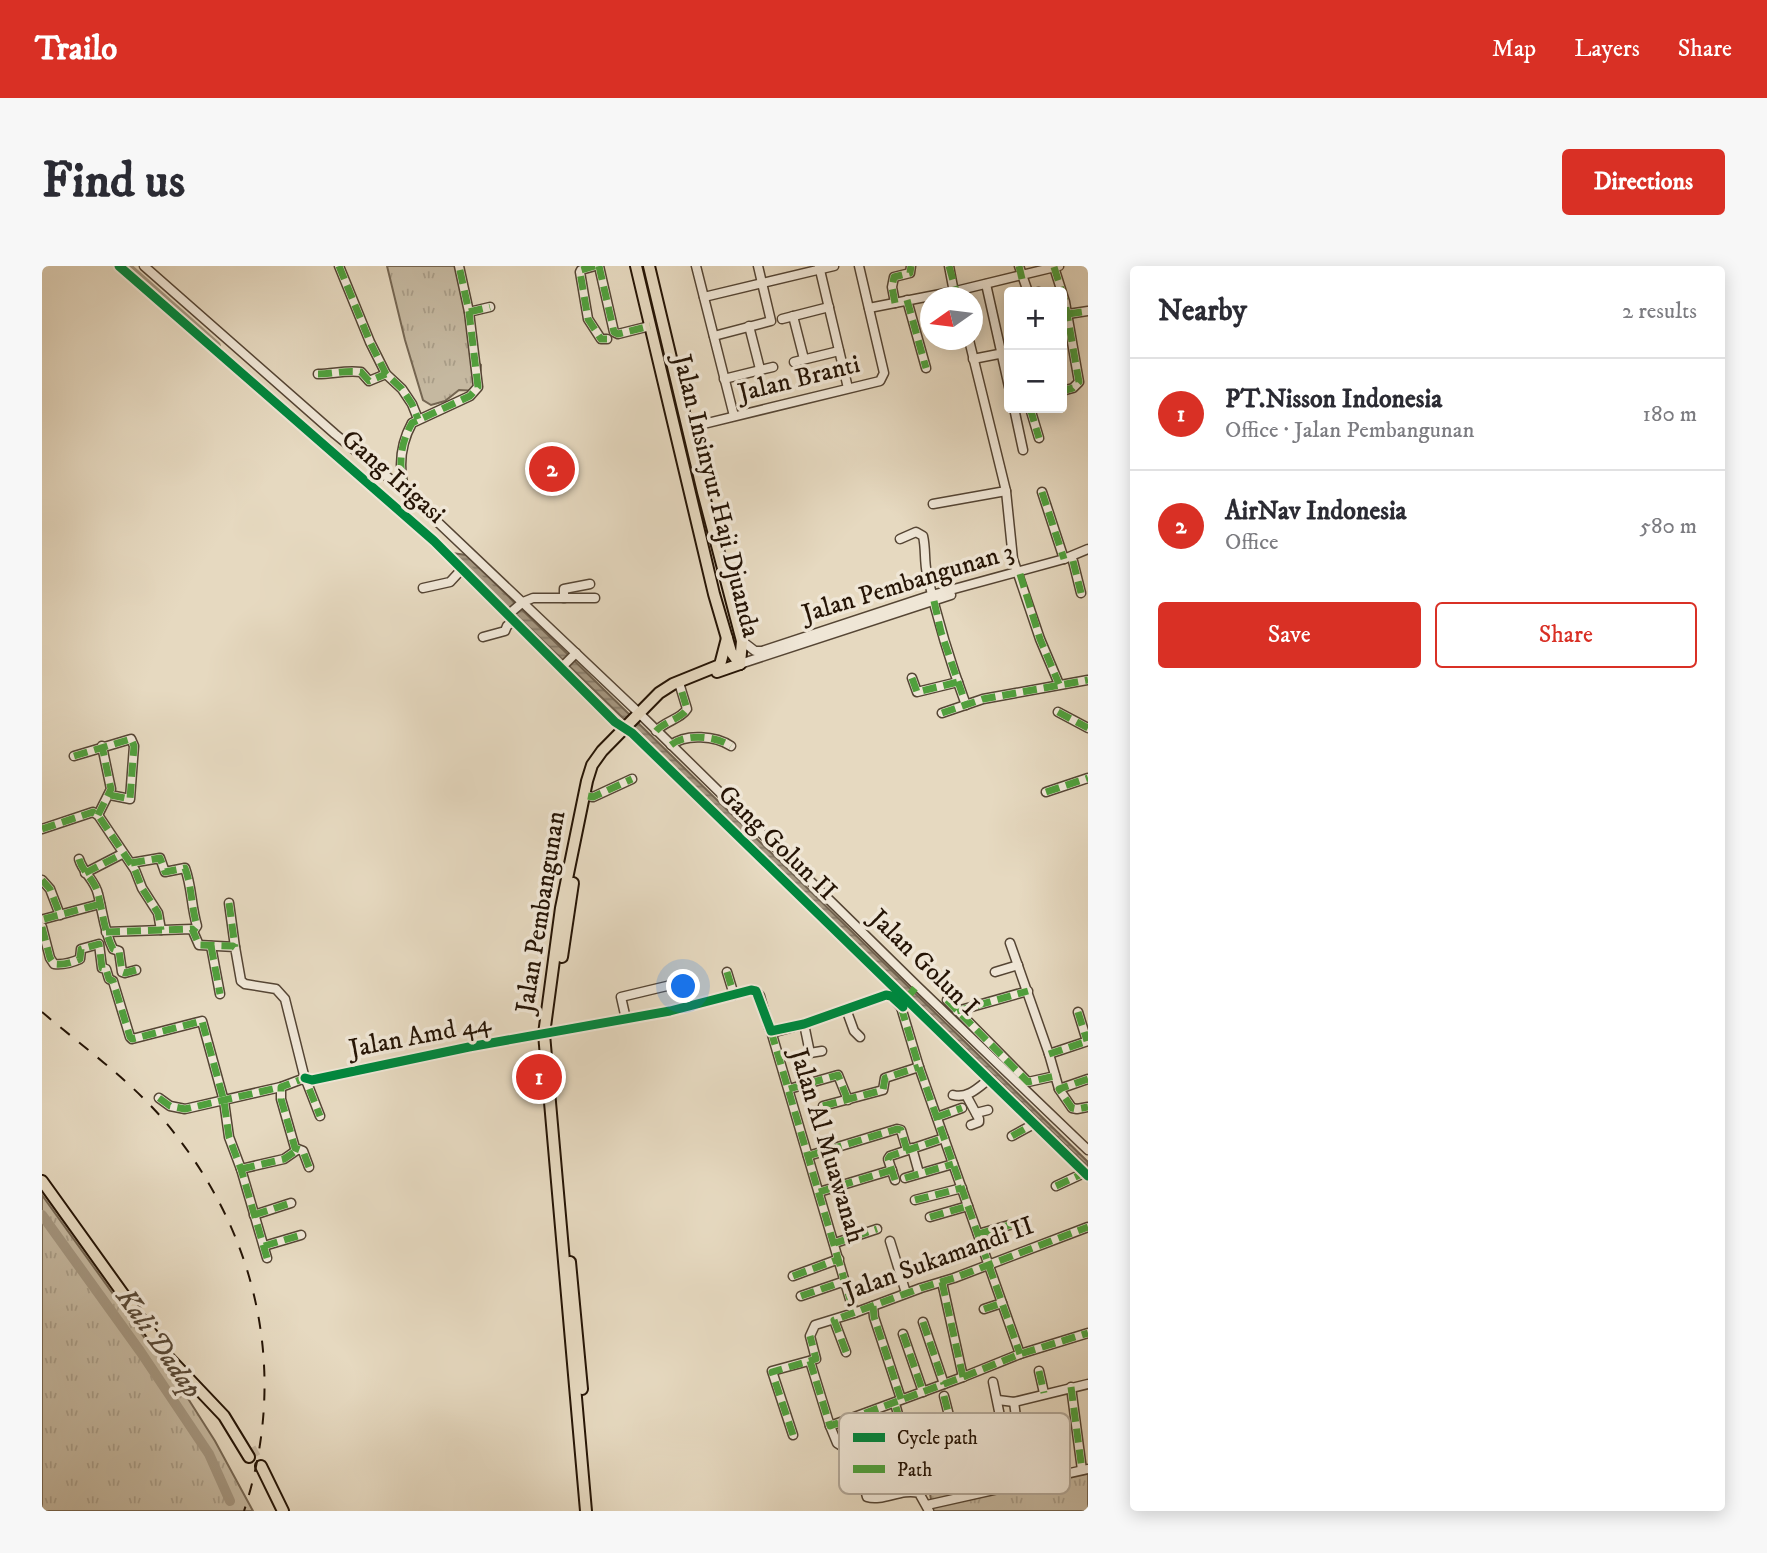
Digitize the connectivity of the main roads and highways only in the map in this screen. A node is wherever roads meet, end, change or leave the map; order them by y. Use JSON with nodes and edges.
{"nodes":[{"id":1,"x":636,"y":266,"type":"edge"},
{"id":2,"x":649,"y":266,"type":"edge"},
{"id":3,"x":656,"y":332,"type":"junction"},
{"id":4,"x":668,"y":347,"type":"junction"},
{"id":5,"x":656,"y":350,"type":"junction"},
{"id":6,"x":722,"y":566,"type":"junction"},
{"id":7,"x":708,"y":569,"type":"junction"},
{"id":8,"x":727,"y":638,"type":"junction"},
{"id":9,"x":740,"y":663,"type":"junction"},
{"id":10,"x":639,"y":716,"type":"junction"},
{"id":11,"x":626,"y":729,"type":"junction"},
{"id":12,"x":547,"y":1033,"type":"junction"},
{"id":13,"x":42,"y":1181,"type":"edge"},
{"id":14,"x":250,"y":1453,"type":"tunnel mouth"},
{"id":15,"x":277,"y":1511,"type":"edge"},
{"id":16,"x":283,"y":1511,"type":"edge"},
{"id":17,"x":586,"y":1511,"type":"edge"},
{"id":18,"x":593,"y":1511,"type":"edge"}],
"edges":[{"from":1,"to":3,"type":"main road","name":"Jalan Insinyur Haji Djuanda"},
{"from":2,"to":3,"type":"main road","name":"Jalan Insinyur Haji Djuanda"},
{"from":3,"to":4,"type":"main road","name":"Jalan Insinyur Haji Djuanda"},
{"from":3,"to":5,"type":"main road","name":"Jalan Insinyur Haji Djuanda"},
{"from":4,"to":5,"type":"main road"},
{"from":4,"to":6,"type":"main road","name":"Jalan Insinyur Haji Djuanda"},
{"from":5,"to":7,"type":"main road","name":"Jalan Insinyur Haji Djuanda"},
{"from":6,"to":7,"type":"main road"},
{"from":6,"to":9,"type":"main road","name":"Jalan Insinyur Haji Djuanda"},
{"from":7,"to":8,"type":"main road","name":"Jalan Insinyur Haji Djuanda"},
{"from":8,"to":9,"type":"main road","name":"Jalan Insinyur Haji Djuanda"},
{"from":8,"to":10,"type":"main road","name":"Jalan Pembangunan"},
{"from":9,"to":10,"type":"main road","name":"Jalan Pembangunan"},
{"from":10,"to":11,"type":"main road","name":"Jalan Pembangunan"},
{"from":11,"to":12,"type":"main road","name":"Jalan Pembangunan"},
{"from":11,"to":12,"type":"main road","name":"Jalan Pembangunan"},
{"from":12,"to":17,"type":"main road","name":"Jalan Pembangunan"},
{"from":12,"to":18,"type":"main road","name":"Jalan Pembangunan"},
{"from":13,"to":14,"type":"main road"},
{"from":15,"to":16,"type":"main road"}]}
